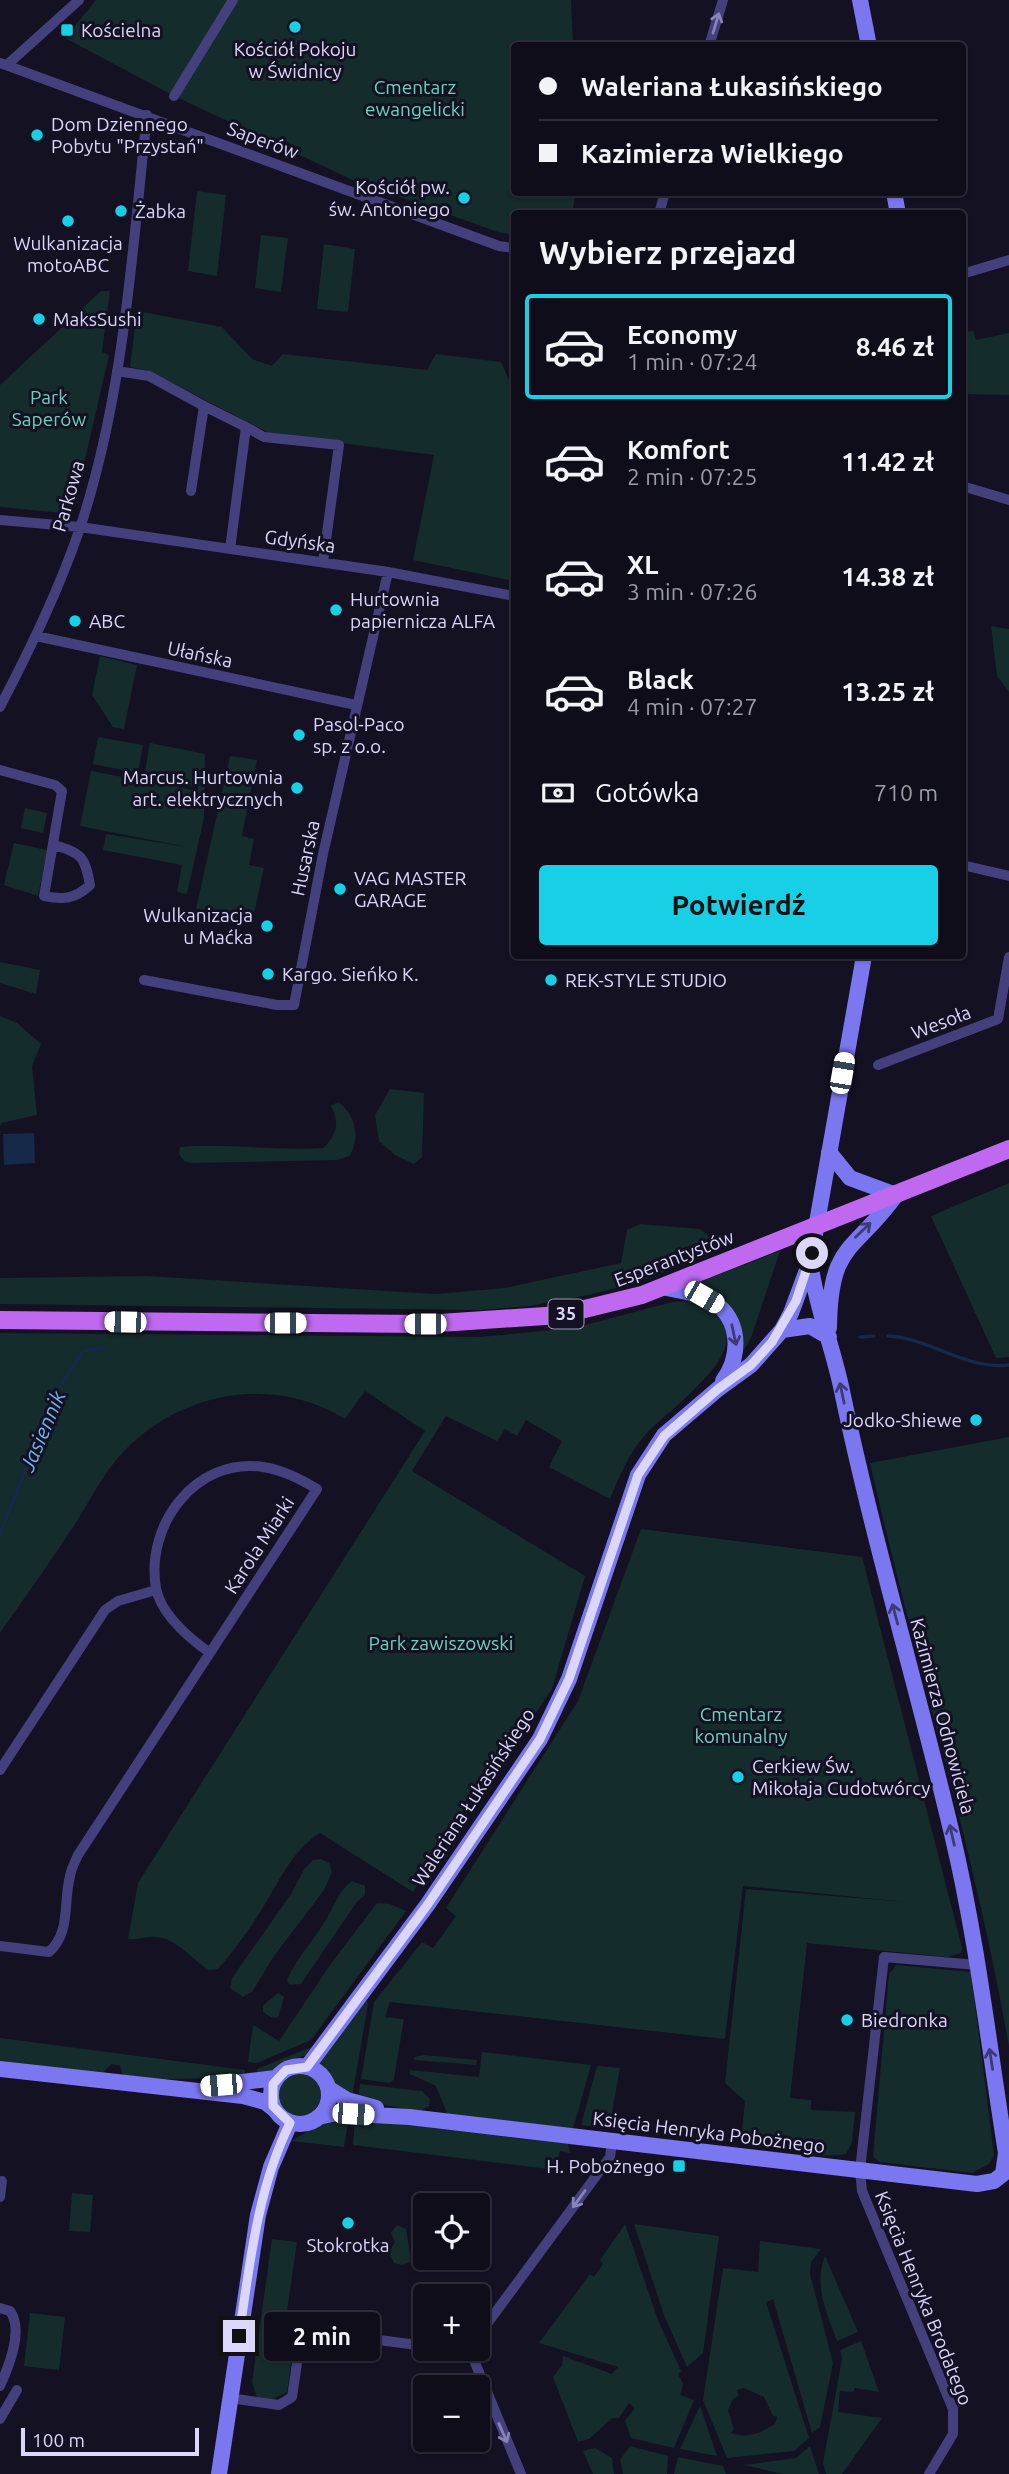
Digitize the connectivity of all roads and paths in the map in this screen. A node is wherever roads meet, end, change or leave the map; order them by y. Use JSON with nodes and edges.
{"nodes":[{"id":1,"x":79,"y":0,"type":"edge"},
{"id":2,"x":233,"y":0,"type":"edge"},
{"id":3,"x":723,"y":0,"type":"edge"},
{"id":4,"x":860,"y":0,"type":"edge"},
{"id":5,"x":710,"y":42,"type":"edge"},
{"id":6,"x":868,"y":42,"type":"edge"},
{"id":7,"x":4,"y":63,"type":"edge"},
{"id":8,"x":174,"y":96,"type":"dead end"},
{"id":9,"x":147,"y":115,"type":"junction"},
{"id":10,"x":511,"y":248,"type":"edge"},
{"id":11,"x":1009,"y":260,"type":"edge"},
{"id":12,"x":966,"y":273,"type":"edge"},
{"id":13,"x":117,"y":371,"type":"junction"},
{"id":14,"x":204,"y":406,"type":"junction"},
{"id":15,"x":246,"y":427,"type":"junction"},
{"id":16,"x":966,"y":487,"type":"edge"},
{"id":17,"x":191,"y":491,"type":"dead end"},
{"id":18,"x":1009,"y":500,"type":"edge"},
{"id":19,"x":0,"y":520,"type":"edge"},
{"id":20,"x":80,"y":527,"type":"junction"},
{"id":21,"x":230,"y":549,"type":"junction"},
{"id":22,"x":323,"y":562,"type":"junction"},
{"id":23,"x":388,"y":572,"type":"junction"},
{"id":24,"x":511,"y":595,"type":"edge"},
{"id":25,"x":36,"y":636,"type":"junction"},
{"id":26,"x":356,"y":705,"type":"junction"},
{"id":27,"x":0,"y":707,"type":"edge"},
{"id":28,"x":0,"y":770,"type":"edge"},
{"id":29,"x":54,"y":845,"type":"junction"},
{"id":30,"x":966,"y":866,"type":"edge"},
{"id":31,"x":1009,"y":876,"type":"edge"},
{"id":32,"x":1009,"y":957,"type":"edge"},
{"id":33,"x":863,"y":959,"type":"edge"},
{"id":34,"x":144,"y":980,"type":"dead end"},
{"id":35,"x":878,"y":1065,"type":"dead end"},
{"id":36,"x":1009,"y":1149,"type":"edge"},
{"id":37,"x":829,"y":1152,"type":"junction"},
{"id":38,"x":896,"y":1195,"type":"junction"},
{"id":39,"x":817,"y":1224,"type":"junction"},
{"id":40,"x":810,"y":1262,"type":"junction"},
{"id":41,"x":664,"y":1287,"type":"junction"},
{"id":42,"x":0,"y":1320,"type":"edge"},
{"id":43,"x":782,"y":1330,"type":"junction"},
{"id":44,"x":829,"y":1337,"type":"junction"},
{"id":45,"x":718,"y":1389,"type":"junction"},
{"id":46,"x":156,"y":1590,"type":"junction"},
{"id":47,"x":210,"y":1653,"type":"junction"},
{"id":48,"x":0,"y":1770,"type":"edge"},
{"id":49,"x":0,"y":1946,"type":"edge"},
{"id":50,"x":977,"y":1965,"type":"junction"},
{"id":51,"x":307,"y":2067,"type":"junction"},
{"id":52,"x":0,"y":2069,"type":"edge"},
{"id":53,"x":276,"y":2078,"type":"junction"},
{"id":54,"x":187,"y":2088,"type":"junction"},
{"id":55,"x":328,"y":2088,"type":"junction"},
{"id":56,"x":274,"y":2109,"type":"junction"},
{"id":57,"x":318,"y":2117,"type":"junction"},
{"id":58,"x":409,"y":2117,"type":"junction"},
{"id":59,"x":290,"y":2123,"type":"junction"},
{"id":60,"x":612,"y":2141,"type":"junction"},
{"id":61,"x":860,"y":2171,"type":"junction"},
{"id":62,"x":1006,"y":2179,"type":"edge"},
{"id":63,"x":2,"y":2181,"type":"dead end"},
{"id":64,"x":0,"y":2197,"type":"edge"},
{"id":65,"x":0,"y":2308,"type":"edge"},
{"id":66,"x":490,"y":2320,"type":"edge"},
{"id":67,"x":413,"y":2344,"type":"edge"},
{"id":68,"x":473,"y":2361,"type":"edge"},
{"id":69,"x":0,"y":2386,"type":"edge"},
{"id":70,"x":17,"y":2390,"type":"dead end"},
{"id":71,"x":229,"y":2398,"type":"junction"},
{"id":72,"x":0,"y":2419,"type":"edge"},
{"id":73,"x":219,"y":2474,"type":"edge"},
{"id":74,"x":521,"y":2474,"type":"edge"},
{"id":75,"x":929,"y":2474,"type":"edge"}],
"edges":[{"from":1,"to":7,"type":"street"},
{"from":2,"to":8,"type":"street"},
{"from":5,"to":3,"type":"street","one_way":true},
{"from":4,"to":6,"type":"street"},
{"from":7,"to":9,"type":"street","name":"Saperów"},
{"from":9,"to":10,"type":"street","name":"Saperów"},
{"from":9,"to":13,"type":"street","name":"Parkowa"},
{"from":11,"to":12,"type":"street"},
{"from":13,"to":14,"type":"street"},
{"from":13,"to":20,"type":"street","name":"Parkowa"},
{"from":14,"to":15,"type":"street"},
{"from":14,"to":17,"type":"street"},
{"from":15,"to":21,"type":"street"},
{"from":15,"to":22,"type":"street"},
{"from":16,"to":18,"type":"street"},
{"from":19,"to":20,"type":"street","name":"Gdyńska"},
{"from":20,"to":21,"type":"street","name":"Gdyńska"},
{"from":20,"to":25,"type":"street","name":"Parkowa"},
{"from":21,"to":22,"type":"street","name":"Gdyńska"},
{"from":22,"to":23,"type":"street","name":"Gdyńska"},
{"from":23,"to":24,"type":"street","name":"Gdyńska"},
{"from":23,"to":26,"type":"street","name":"Husarska"},
{"from":25,"to":26,"type":"street","name":"Ułańska"},
{"from":25,"to":27,"type":"street","name":"Parkowa"},
{"from":26,"to":34,"type":"street","name":"Husarska"},
{"from":28,"to":29,"type":"street"},
{"from":29,"to":29,"type":"street"},
{"from":30,"to":31,"type":"street"},
{"from":32,"to":35,"type":"street","name":"Wesoła"},
{"from":33,"to":37,"type":"street","name":"Waleriana Łukasińskiego"},
{"from":36,"to":38,"type":"main road","name":"Esperantystów","number":"35"},
{"from":37,"to":38,"type":"street"},
{"from":37,"to":39,"type":"street","name":"Waleriana Łukasińskiego"},
{"from":38,"to":39,"type":"main road","name":"Esperantystów","number":"35"},
{"from":44,"to":38,"type":"street","one_way":true},
{"from":39,"to":40,"type":"street","name":"Waleriana Łukasińskiego"},
{"from":39,"to":41,"type":"main road","name":"Esperantystów","number":"35"},
{"from":40,"to":43,"type":"street","name":"Waleriana Łukasińskiego"},
{"from":40,"to":44,"type":"street","name":"Kazimierza Odnowiciela"},
{"from":41,"to":42,"type":"main road","name":"Esperantystów","number":"35"},
{"from":41,"to":45,"type":"street","name":"Waleriana Łukasińskiego","one_way":true},
{"from":43,"to":44,"type":"street"},
{"from":43,"to":45,"type":"street","name":"Waleriana Łukasińskiego"},
{"from":50,"to":44,"type":"street","name":"Kazimierza Odnowiciela","one_way":true},
{"from":45,"to":51,"type":"street","name":"Waleriana Łukasińskiego"},
{"from":46,"to":47,"type":"street","name":"Karola Miarki"},
{"from":46,"to":47,"type":"street","name":"Karola Miarki"},
{"from":46,"to":48,"type":"street"},
{"from":47,"to":49,"type":"street","name":"Karola Miarki"},
{"from":50,"to":61,"type":"street","name":"Księcia Henryka Brodatego"},
{"from":62,"to":50,"type":"street","name":"Kazimierza Odnowiciela","one_way":true},
{"from":51,"to":53,"type":"street"},
{"from":51,"to":55,"type":"street"},
{"from":52,"to":54,"type":"street"},
{"from":53,"to":54,"type":"street"},
{"from":53,"to":56,"type":"street"},
{"from":54,"to":56,"type":"street"},
{"from":55,"to":57,"type":"street"},
{"from":55,"to":58,"type":"street","name":"Księcia Henryka Pobożnego"},
{"from":56,"to":59,"type":"street"},
{"from":57,"to":58,"type":"street","name":"Księcia Henryka Pobożnego"},
{"from":57,"to":59,"type":"street"},
{"from":58,"to":60,"type":"street","name":"Księcia Henryka Pobożnego"},
{"from":59,"to":71,"type":"street"},
{"from":60,"to":61,"type":"street","name":"Księcia Henryka Pobożnego"},
{"from":60,"to":66,"type":"street","one_way":true},
{"from":61,"to":62,"type":"street","name":"Księcia Henryka Pobożnego"},
{"from":61,"to":75,"type":"street","name":"Księcia Henryka Brodatego"},
{"from":63,"to":64,"type":"street"},
{"from":65,"to":69,"type":"street"},
{"from":67,"to":71,"type":"street"},
{"from":68,"to":74,"type":"street","one_way":true},
{"from":70,"to":72,"type":"street"},
{"from":71,"to":73,"type":"street"}]}
